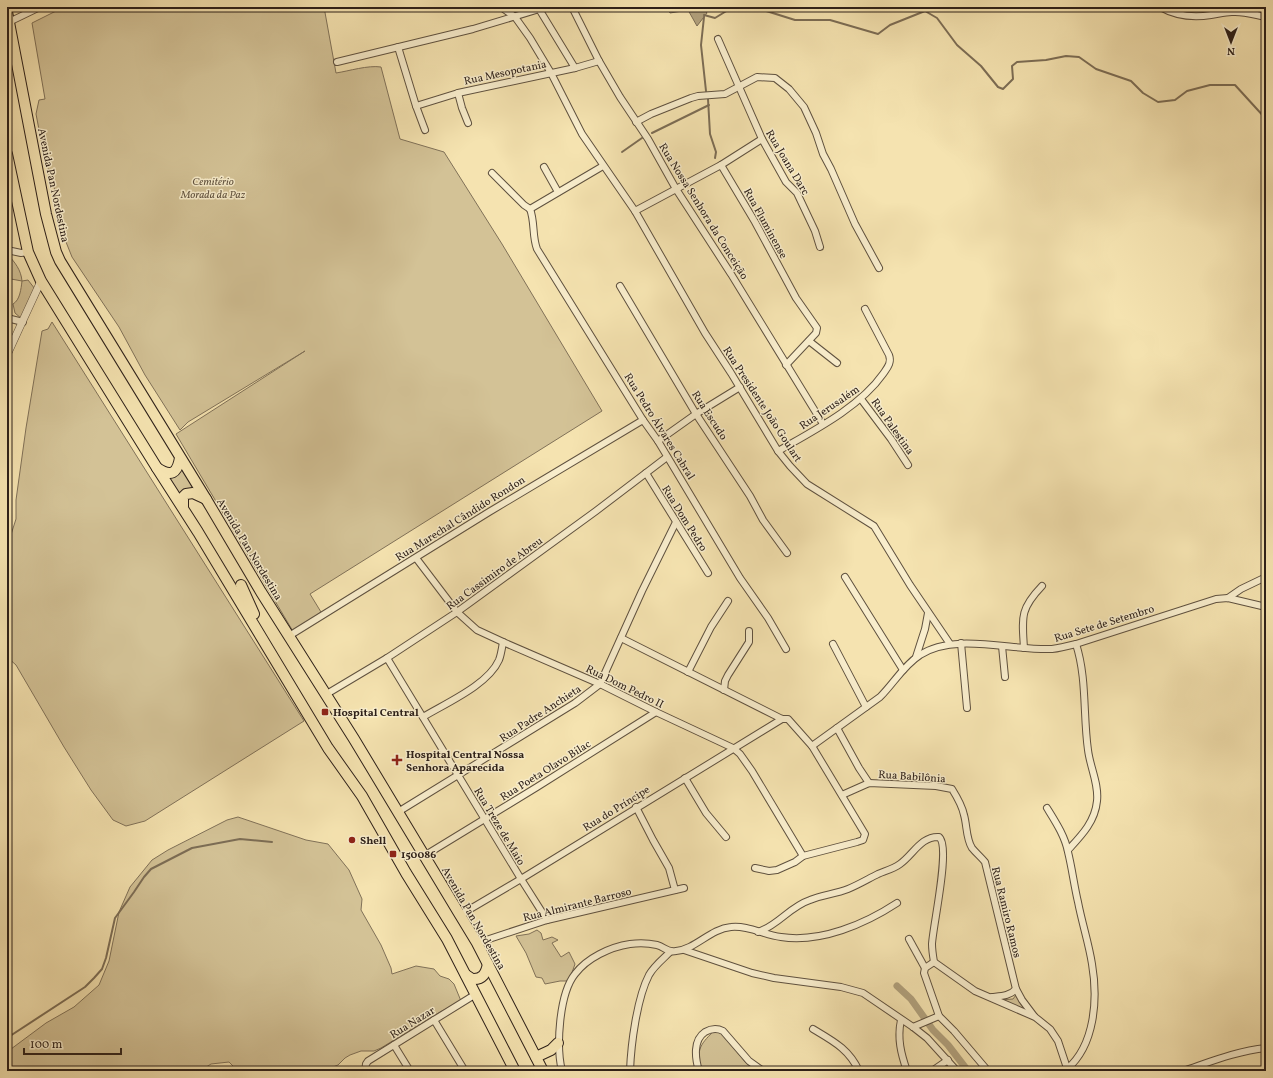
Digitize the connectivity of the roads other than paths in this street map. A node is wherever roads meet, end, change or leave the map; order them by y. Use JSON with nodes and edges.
{"nodes":[{"id":1,"x":40,"y":7,"type":"edge"},
{"id":2,"x":501,"y":7,"type":"edge"},
{"id":3,"x":546,"y":7,"type":"edge"},
{"id":4,"x":572,"y":7,"type":"edge"},
{"id":5,"x":1160,"y":7,"type":"edge"},
{"id":6,"x":539,"y":9,"type":"junction"},
{"id":7,"x":8,"y":17,"type":"edge"},
{"id":8,"x":515,"y":17,"type":"junction"},
{"id":9,"x":1266,"y":18,"type":"edge"},
{"id":10,"x":718,"y":39,"type":"dead end"},
{"id":11,"x":398,"y":47,"type":"junction"},
{"id":12,"x":599,"y":60,"type":"junction"},
{"id":13,"x":337,"y":62,"type":"dead end"},
{"id":14,"x":575,"y":68,"type":"junction"},
{"id":15,"x":551,"y":73,"type":"junction"},
{"id":16,"x":739,"y":87,"type":"junction"},
{"id":17,"x":458,"y":93,"type":"junction"},
{"id":18,"x":416,"y":106,"type":"junction"},
{"id":19,"x":636,"y":122,"type":"junction"},
{"id":20,"x":468,"y":123,"type":"dead end"},
{"id":21,"x":425,"y":130,"type":"dead end"},
{"id":22,"x":762,"y":139,"type":"junction"},
{"id":23,"x":7,"y":154,"type":"edge"},
{"id":24,"x":721,"y":165,"type":"junction"},
{"id":25,"x":603,"y":166,"type":"junction"},
{"id":26,"x":544,"y":167,"type":"dead end"},
{"id":27,"x":492,"y":174,"type":"dead end"},
{"id":28,"x":676,"y":189,"type":"junction"},
{"id":29,"x":558,"y":192,"type":"junction"},
{"id":30,"x":530,"y":209,"type":"junction"},
{"id":31,"x":635,"y":211,"type":"junction"},
{"id":32,"x":820,"y":246,"type":"dead end"},
{"id":33,"x":7,"y":250,"type":"edge"},
{"id":34,"x":28,"y":252,"type":"junction"},
{"id":35,"x":879,"y":268,"type":"dead end"},
{"id":36,"x":41,"y":281,"type":"junction"},
{"id":37,"x":620,"y":286,"type":"dead end"},
{"id":38,"x":865,"y":309,"type":"dead end"},
{"id":39,"x":7,"y":318,"type":"edge"},
{"id":40,"x":22,"y":322,"type":"junction"},
{"id":41,"x":809,"y":341,"type":"junction"},
{"id":42,"x":7,"y":355,"type":"edge"},
{"id":43,"x":837,"y":363,"type":"dead end"},
{"id":44,"x":786,"y":365,"type":"junction"},
{"id":45,"x":740,"y":387,"type":"junction"},
{"id":46,"x":861,"y":399,"type":"junction"},
{"id":47,"x":696,"y":414,"type":"junction"},
{"id":48,"x":643,"y":420,"type":"junction"},
{"id":49,"x":823,"y":424,"type":"junction"},
{"id":50,"x":658,"y":441,"type":"junction"},
{"id":51,"x":778,"y":451,"type":"junction"},
{"id":52,"x":667,"y":457,"type":"junction"},
{"id":53,"x":180,"y":458,"type":"junction"},
{"id":54,"x":908,"y":465,"type":"dead end"},
{"id":55,"x":157,"y":468,"type":"junction"},
{"id":56,"x":646,"y":473,"type":"junction"},
{"id":57,"x":206,"y":499,"type":"junction"},
{"id":58,"x":183,"y":507,"type":"junction"},
{"id":59,"x":676,"y":522,"type":"junction"},
{"id":60,"x":787,"y":552,"type":"dead end"},
{"id":61,"x":416,"y":558,"type":"junction"},
{"id":62,"x":708,"y":573,"type":"dead end"},
{"id":63,"x":845,"y":576,"type":"dead end"},
{"id":64,"x":1266,"y":577,"type":"edge"},
{"id":65,"x":241,"y":585,"type":"dead end"},
{"id":66,"x":1042,"y":586,"type":"dead end"},
{"id":67,"x":1228,"y":598,"type":"junction"},
{"id":68,"x":728,"y":601,"type":"dead end"},
{"id":69,"x":1266,"y":607,"type":"edge"},
{"id":70,"x":457,"y":612,"type":"junction"},
{"id":71,"x":928,"y":613,"type":"junction"},
{"id":72,"x":749,"y":630,"type":"dead end"},
{"id":73,"x":289,"y":636,"type":"junction"},
{"id":74,"x":621,"y":638,"type":"junction"},
{"id":75,"x":503,"y":642,"type":"junction"},
{"id":76,"x":265,"y":643,"type":"junction"},
{"id":77,"x":961,"y":643,"type":"junction"},
{"id":78,"x":833,"y":644,"type":"dead end"},
{"id":79,"x":950,"y":644,"type":"junction"},
{"id":80,"x":1076,"y":644,"type":"junction"},
{"id":81,"x":1002,"y":646,"type":"junction"},
{"id":82,"x":1024,"y":648,"type":"junction"},
{"id":83,"x":786,"y":649,"type":"dead end"},
{"id":84,"x":387,"y":658,"type":"junction"},
{"id":85,"x":915,"y":659,"type":"junction"},
{"id":86,"x":903,"y":670,"type":"junction"},
{"id":87,"x":688,"y":672,"type":"junction"},
{"id":88,"x":1005,"y":677,"type":"dead end"},
{"id":89,"x":600,"y":684,"type":"junction"},
{"id":90,"x":724,"y":690,"type":"junction"},
{"id":91,"x":326,"y":695,"type":"junction"},
{"id":92,"x":866,"y":707,"type":"junction"},
{"id":93,"x":967,"y":708,"type":"dead end"},
{"id":94,"x":656,"y":712,"type":"junction"},
{"id":95,"x":423,"y":717,"type":"junction"},
{"id":96,"x":782,"y":719,"type":"junction"},
{"id":97,"x":837,"y":728,"type":"junction"},
{"id":98,"x":812,"y":746,"type":"junction"},
{"id":99,"x":733,"y":748,"type":"junction"},
{"id":100,"x":458,"y":775,"type":"junction"},
{"id":101,"x":684,"y":778,"type":"junction"},
{"id":102,"x":869,"y":782,"type":"junction"},
{"id":103,"x":952,"y":789,"type":"joint"},
{"id":104,"x":842,"y":795,"type":"junction"},
{"id":105,"x":636,"y":807,"type":"junction"},
{"id":106,"x":1047,"y":808,"type":"dead end"},
{"id":107,"x":398,"y":812,"type":"junction"},
{"id":108,"x":484,"y":819,"type":"junction"},
{"id":109,"x":726,"y":837,"type":"dead end"},
{"id":110,"x":1068,"y":850,"type":"junction"},
{"id":111,"x":424,"y":856,"type":"junction"},
{"id":112,"x":803,"y":856,"type":"junction"},
{"id":113,"x":754,"y":868,"type":"dead end"},
{"id":114,"x":521,"y":879,"type":"junction"},
{"id":115,"x":684,"y":888,"type":"dead end"},
{"id":116,"x":675,"y":890,"type":"junction"},
{"id":117,"x":898,"y":903,"type":"dead end"},
{"id":118,"x":460,"y":915,"type":"junction"},
{"id":119,"x":547,"y":920,"type":"junction"},
{"id":120,"x":758,"y":932,"type":"junction"},
{"id":121,"x":909,"y":940,"type":"dead end"},
{"id":122,"x":477,"y":943,"type":"junction"},
{"id":123,"x":684,"y":950,"type":"junction"},
{"id":124,"x":670,"y":952,"type":"junction"},
{"id":125,"x":934,"y":962,"type":"junction"},
{"id":126,"x":488,"y":964,"type":"junction"},
{"id":127,"x":925,"y":968,"type":"junction"},
{"id":128,"x":466,"y":975,"type":"junction"},
{"id":129,"x":1016,"y":989,"type":"junction"},
{"id":130,"x":476,"y":994,"type":"junction"},
{"id":131,"x":990,"y":997,"type":"junction"},
{"id":132,"x":939,"y":1016,"type":"junction"},
{"id":133,"x":1035,"y":1017,"type":"junction"},
{"id":134,"x":434,"y":1020,"type":"junction"},
{"id":135,"x":901,"y":1020,"type":"junction"},
{"id":136,"x":913,"y":1027,"type":"junction"},
{"id":137,"x":813,"y":1030,"type":"dead end"},
{"id":138,"x":558,"y":1043,"type":"junction"},
{"id":139,"x":394,"y":1045,"type":"junction"},
{"id":140,"x":1266,"y":1048,"type":"edge"},
{"id":141,"x":536,"y":1057,"type":"junction"},
{"id":142,"x":948,"y":1060,"type":"junction"},
{"id":143,"x":1068,"y":1070,"type":"edge"},
{"id":144,"x":365,"y":1071,"type":"edge"},
{"id":145,"x":410,"y":1071,"type":"edge"},
{"id":146,"x":465,"y":1071,"type":"edge"},
{"id":147,"x":514,"y":1071,"type":"edge"},
{"id":148,"x":543,"y":1071,"type":"edge"},
{"id":149,"x":562,"y":1071,"type":"edge"},
{"id":150,"x":630,"y":1071,"type":"edge"},
{"id":151,"x":698,"y":1071,"type":"edge"},
{"id":152,"x":763,"y":1071,"type":"edge"},
{"id":153,"x":859,"y":1071,"type":"edge"},
{"id":154,"x":908,"y":1071,"type":"edge"},
{"id":155,"x":932,"y":1071,"type":"edge"},
{"id":156,"x":957,"y":1071,"type":"edge"},
{"id":157,"x":988,"y":1071,"type":"edge"},
{"id":158,"x":1183,"y":1071,"type":"edge"}],
"edges":[{"from":1,"to":7,"type":"street"},
{"from":2,"to":8,"type":"street","name":"Rua Presidente João Goulart"},
{"from":3,"to":6,"type":"street"},
{"from":4,"to":12,"type":"street","name":"Rua Nossa Senhora da Conceição"},
{"from":5,"to":9,"type":"street"},
{"from":6,"to":8,"type":"street"},
{"from":6,"to":14,"type":"street"},
{"from":7,"to":53,"type":"highway","name":"Avenida Pan Nordestina"},
{"from":8,"to":11,"type":"street"},
{"from":8,"to":15,"type":"street","name":"Rua Presidente João Goulart"},
{"from":10,"to":16,"type":"street","name":"Rua Joana Darc"},
{"from":11,"to":13,"type":"street"},
{"from":11,"to":18,"type":"street"},
{"from":12,"to":14,"type":"street","name":"Rua Mesopotania"},
{"from":12,"to":19,"type":"street","name":"Rua Nossa Senhora da Conceição"},
{"from":14,"to":15,"type":"street","name":"Rua Mesopotania"},
{"from":15,"to":17,"type":"street","name":"Rua Mesopotania"},
{"from":15,"to":25,"type":"street","name":"Rua Presidente João Goulart"},
{"from":16,"to":19,"type":"street"},
{"from":16,"to":22,"type":"street","name":"Rua Joana Darc"},
{"from":16,"to":35,"type":"street"},
{"from":17,"to":18,"type":"street","name":"Rua Mesopotania"},
{"from":17,"to":20,"type":"street"},
{"from":18,"to":21,"type":"street"},
{"from":19,"to":28,"type":"street","name":"Rua Nossa Senhora da Conceição"},
{"from":22,"to":24,"type":"street"},
{"from":22,"to":32,"type":"street","name":"Rua Joana Darc"},
{"from":23,"to":34,"type":"highway"},
{"from":24,"to":28,"type":"street"},
{"from":24,"to":41,"type":"street","name":"Rua Fluminense"},
{"from":25,"to":29,"type":"street"},
{"from":25,"to":31,"type":"street","name":"Rua Presidente João Goulart"},
{"from":26,"to":29,"type":"street"},
{"from":27,"to":30,"type":"street"},
{"from":28,"to":31,"type":"street"},
{"from":28,"to":44,"type":"street","name":"Rua Nossa Senhora da Conceição"},
{"from":29,"to":30,"type":"street"},
{"from":30,"to":48,"type":"street","name":"Rua Pedro Álvares Cabral"},
{"from":31,"to":45,"type":"street","name":"Rua Presidente João Goulart"},
{"from":33,"to":34,"type":"street"},
{"from":34,"to":36,"type":"highway"},
{"from":36,"to":40,"type":"street"},
{"from":36,"to":55,"type":"highway"},
{"from":37,"to":47,"type":"street","name":"Rua Escudo"},
{"from":38,"to":46,"type":"street","name":"Rua Jerusalém"},
{"from":39,"to":40,"type":"street"},
{"from":40,"to":42,"type":"street"},
{"from":41,"to":43,"type":"street"},
{"from":41,"to":44,"type":"street"},
{"from":44,"to":49,"type":"street","name":"Rua Nossa Senhora da Conceição"},
{"from":45,"to":47,"type":"street"},
{"from":45,"to":51,"type":"street","name":"Rua Presidente João Goulart"},
{"from":46,"to":49,"type":"street","name":"Rua Jerusalém"},
{"from":46,"to":54,"type":"street","name":"Rua Palestina"},
{"from":47,"to":50,"type":"street"},
{"from":47,"to":60,"type":"street","name":"Rua Escudo"},
{"from":48,"to":50,"type":"street","name":"Rua Pedro Álvares Cabral"},
{"from":48,"to":61,"type":"street","name":"Rua Marechal Cândido Rondon"},
{"from":49,"to":51,"type":"street","name":"Rua Jerusalém"},
{"from":50,"to":52,"type":"street","name":"Rua Pedro Álvares Cabral"},
{"from":51,"to":71,"type":"street","name":"Rua Presidente João Goulart"},
{"from":52,"to":56,"type":"street","name":"Rua Cassimiro de Abreu"},
{"from":52,"to":83,"type":"street","name":"Rua Pedro Álvares Cabral"},
{"from":53,"to":55,"type":"highway"},
{"from":53,"to":57,"type":"highway","name":"Avenida Pan Nordestina"},
{"from":55,"to":58,"type":"highway"},
{"from":56,"to":59,"type":"street","name":"Rua Dom Pedro"},
{"from":56,"to":70,"type":"street","name":"Rua Cassimiro de Abreu"},
{"from":57,"to":58,"type":"highway"},
{"from":57,"to":73,"type":"highway","name":"Avenida Pan Nordestina"},
{"from":58,"to":76,"type":"highway"},
{"from":59,"to":62,"type":"street","name":"Rua Dom Pedro"},
{"from":59,"to":74,"type":"street","name":"Rua Padre Anchieta"},
{"from":61,"to":70,"type":"street","name":"Rua Dom Pedro II"},
{"from":61,"to":73,"type":"street","name":"Rua Marechal Cândido Rondon"},
{"from":63,"to":86,"type":"street"},
{"from":64,"to":67,"type":"street"},
{"from":65,"to":76,"type":"highway"},
{"from":66,"to":82,"type":"street"},
{"from":67,"to":69,"type":"street","name":"Rua Sete de Setembro"},
{"from":67,"to":80,"type":"street","name":"Rua Sete de Setembro"},
{"from":68,"to":87,"type":"street"},
{"from":70,"to":75,"type":"street","name":"Rua Dom Pedro II"},
{"from":70,"to":84,"type":"street","name":"Rua Cassimiro de Abreu"},
{"from":71,"to":79,"type":"street","name":"Rua Presidente João Goulart"},
{"from":71,"to":85,"type":"street"},
{"from":72,"to":90,"type":"street"},
{"from":73,"to":91,"type":"highway","name":"Avenida Pan Nordestina"},
{"from":74,"to":87,"type":"street"},
{"from":74,"to":89,"type":"street","name":"Rua Padre Anchieta"},
{"from":75,"to":89,"type":"street","name":"Rua Dom Pedro II"},
{"from":75,"to":95,"type":"street"},
{"from":76,"to":128,"type":"highway"},
{"from":77,"to":79,"type":"street","name":"Rua Sete de Setembro"},
{"from":77,"to":81,"type":"street","name":"Rua Sete de Setembro"},
{"from":77,"to":93,"type":"street"},
{"from":78,"to":92,"type":"street"},
{"from":79,"to":85,"type":"street","name":"Rua Sete de Setembro"},
{"from":80,"to":82,"type":"street","name":"Rua Sete de Setembro"},
{"from":80,"to":110,"type":"street"},
{"from":81,"to":82,"type":"street","name":"Rua Sete de Setembro"},
{"from":81,"to":88,"type":"street"},
{"from":84,"to":91,"type":"street","name":"Rua Cassimiro de Abreu"},
{"from":84,"to":95,"type":"street","name":"Rua Treze de Maio"},
{"from":85,"to":86,"type":"street","name":"Rua Sete de Setembro"},
{"from":86,"to":92,"type":"street","name":"Rua Sete de Setembro"},
{"from":87,"to":90,"type":"street"},
{"from":89,"to":94,"type":"street","name":"Rua Dom Pedro II"},
{"from":89,"to":100,"type":"street","name":"Rua Padre Anchieta"},
{"from":90,"to":96,"type":"street"},
{"from":91,"to":107,"type":"highway","name":"Avenida Pan Nordestina"},
{"from":92,"to":97,"type":"street","name":"Rua Sete de Setembro"},
{"from":94,"to":99,"type":"street","name":"Rua Dom Pedro II"},
{"from":94,"to":108,"type":"street","name":"Rua Poeta Olavo Bilac"},
{"from":95,"to":100,"type":"street","name":"Rua Treze de Maio"},
{"from":96,"to":98,"type":"street"},
{"from":96,"to":99,"type":"street","name":"Rua do Príncipe"},
{"from":97,"to":98,"type":"street","name":"Rua Sete de Setembro"},
{"from":97,"to":102,"type":"street","name":"Rua Babilônia"},
{"from":98,"to":104,"type":"street"},
{"from":99,"to":101,"type":"street","name":"Rua do Príncipe"},
{"from":99,"to":112,"type":"street","name":"Rua Dom Pedro II"},
{"from":100,"to":107,"type":"street","name":"Rua Padre Anchieta"},
{"from":100,"to":108,"type":"street","name":"Rua Treze de Maio"},
{"from":101,"to":105,"type":"street","name":"Rua do Príncipe"},
{"from":101,"to":109,"type":"street"},
{"from":102,"to":103,"type":"street","name":"Rua Babilônia"},
{"from":102,"to":104,"type":"street","name":"Rua Babilônia"},
{"from":103,"to":129,"type":"street","name":"Rua Ramiro Ramos"},
{"from":104,"to":112,"type":"street"},
{"from":105,"to":114,"type":"street","name":"Rua do Príncipe"},
{"from":105,"to":116,"type":"street"},
{"from":106,"to":110,"type":"street"},
{"from":107,"to":111,"type":"highway","name":"Avenida Pan Nordestina"},
{"from":108,"to":111,"type":"street","name":"Rua Poeta Olavo Bilac"},
{"from":108,"to":114,"type":"street","name":"Rua Treze de Maio"},
{"from":110,"to":143,"type":"street"},
{"from":111,"to":118,"type":"highway","name":"Avenida Pan Nordestina"},
{"from":112,"to":113,"type":"street"},
{"from":114,"to":118,"type":"street","name":"Rua do Príncipe"},
{"from":114,"to":119,"type":"street","name":"Rua Treze de Maio"},
{"from":115,"to":116,"type":"street","name":"Rua Almirante Barroso"},
{"from":116,"to":119,"type":"street","name":"Rua Almirante Barroso"},
{"from":117,"to":120,"type":"street"},
{"from":118,"to":122,"type":"highway","name":"Avenida Pan Nordestina"},
{"from":119,"to":122,"type":"street","name":"Rua Almirante Barroso"},
{"from":120,"to":123,"type":"street"},
{"from":120,"to":125,"type":"street"},
{"from":121,"to":127,"type":"street"},
{"from":122,"to":126,"type":"highway","name":"Avenida Pan Nordestina"},
{"from":123,"to":124,"type":"street"},
{"from":123,"to":135,"type":"street"},
{"from":124,"to":138,"type":"street"},
{"from":124,"to":150,"type":"street"},
{"from":125,"to":127,"type":"street"},
{"from":125,"to":131,"type":"street"},
{"from":126,"to":128,"type":"highway"},
{"from":126,"to":141,"type":"highway","name":"Avenida Pan Nordestina"},
{"from":127,"to":132,"type":"street"},
{"from":128,"to":130,"type":"highway"},
{"from":129,"to":131,"type":"street"},
{"from":129,"to":133,"type":"street","name":"Rua Ramiro Ramos"},
{"from":130,"to":134,"type":"street","name":"Rua Nazar"},
{"from":130,"to":147,"type":"highway"},
{"from":131,"to":133,"type":"street"},
{"from":132,"to":136,"type":"street"},
{"from":132,"to":157,"type":"street"},
{"from":133,"to":143,"type":"street"},
{"from":134,"to":139,"type":"street","name":"Rua Nazar"},
{"from":134,"to":146,"type":"street"},
{"from":135,"to":136,"type":"street"},
{"from":135,"to":154,"type":"street"},
{"from":136,"to":142,"type":"street"},
{"from":137,"to":153,"type":"street"},
{"from":138,"to":141,"type":"highway"},
{"from":138,"to":149,"type":"street"},
{"from":139,"to":144,"type":"street","name":"Rua Nazar"},
{"from":139,"to":145,"type":"street"},
{"from":140,"to":158,"type":"street"},
{"from":141,"to":148,"type":"highway","name":"Avenida Pan Nordestina"},
{"from":142,"to":155,"type":"street"},
{"from":142,"to":156,"type":"street"},
{"from":151,"to":152,"type":"street"}]}
